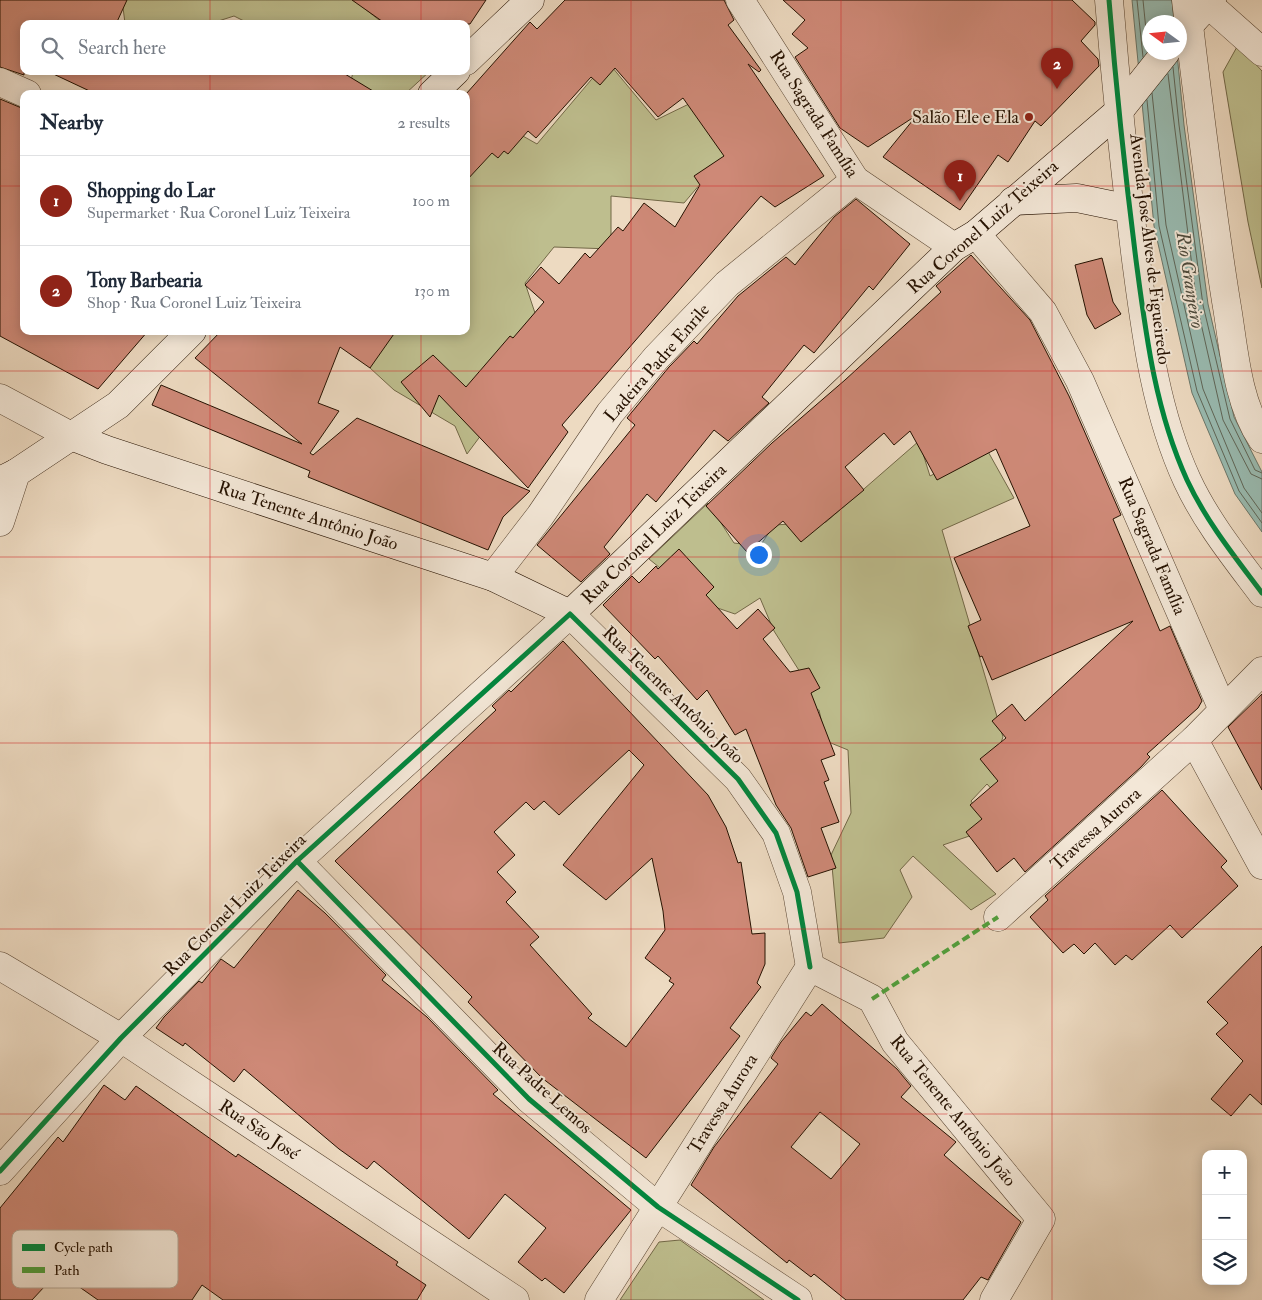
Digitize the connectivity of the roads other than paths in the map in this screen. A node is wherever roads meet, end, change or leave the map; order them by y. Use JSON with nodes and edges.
{"nodes":[{"id":1,"x":530,"y":0,"type":"edge"},
{"id":2,"x":740,"y":0,"type":"edge"},
{"id":3,"x":1109,"y":0,"type":"edge"},
{"id":4,"x":1195,"y":13,"type":"edge"},
{"id":5,"x":1262,"y":52,"type":"edge"},
{"id":6,"x":470,"y":57,"type":"edge"},
{"id":7,"x":1160,"y":60,"type":"edge"},
{"id":8,"x":452,"y":75,"type":"edge"},
{"id":9,"x":0,"y":82,"type":"edge"},
{"id":10,"x":436,"y":90,"type":"edge"},
{"id":11,"x":20,"y":91,"type":"edge"},
{"id":12,"x":1119,"y":111,"type":"junction"},
{"id":13,"x":855,"y":180,"type":"junction"},
{"id":14,"x":1013,"y":201,"type":"junction"},
{"id":15,"x":1130,"y":209,"type":"junction"},
{"id":16,"x":965,"y":241,"type":"junction"},
{"id":17,"x":188,"y":335,"type":"edge"},
{"id":18,"x":0,"y":398,"type":"edge"},
{"id":19,"x":71,"y":436,"type":"junction"},
{"id":20,"x":1262,"y":439,"type":"edge"},
{"id":21,"x":8,"y":477,"type":"edge"},
{"id":22,"x":0,"y":522,"type":"edge"},
{"id":23,"x":493,"y":577,"type":"junction"},
{"id":24,"x":1262,"y":594,"type":"edge"},
{"id":25,"x":570,"y":614,"type":"junction"},
{"id":26,"x":1262,"y":671,"type":"edge"},
{"id":27,"x":1223,"y":710,"type":"junction"},
{"id":28,"x":1194,"y":740,"type":"junction"},
{"id":29,"x":297,"y":861,"type":"junction"},
{"id":30,"x":1262,"y":864,"type":"edge"},
{"id":31,"x":998,"y":917,"type":"dead end"},
{"id":32,"x":0,"y":966,"type":"edge"},
{"id":33,"x":810,"y":967,"type":"junction"},
{"id":34,"x":121,"y":1038,"type":"junction"},
{"id":35,"x":0,"y":1171,"type":"edge"},
{"id":36,"x":658,"y":1207,"type":"junction"},
{"id":37,"x":514,"y":1300,"type":"edge"},
{"id":38,"x":599,"y":1300,"type":"edge"},
{"id":39,"x":798,"y":1300,"type":"edge"},
{"id":40,"x":994,"y":1300,"type":"edge"}],
"edges":[{"from":1,"to":6,"type":"street"},
{"from":2,"to":13,"type":"street","name":"Rua Sagrada Família"},
{"from":3,"to":12,"type":"street","name":"Avenida José Alves de Figueiredo"},
{"from":4,"to":5,"type":"street"},
{"from":4,"to":20,"type":"street"},
{"from":7,"to":12,"type":"street","name":"Rua Coronel Luiz Teixeira"},
{"from":8,"to":10,"type":"street"},
{"from":9,"to":11,"type":"street"},
{"from":12,"to":14,"type":"street","name":"Rua Coronel Luiz Teixeira"},
{"from":12,"to":15,"type":"street","name":"Avenida José Alves de Figueiredo"},
{"from":13,"to":16,"type":"street","name":"Rua Sagrada Família"},
{"from":13,"to":23,"type":"street","name":"Ladeira Padre Enrile"},
{"from":14,"to":15,"type":"street"},
{"from":14,"to":16,"type":"street","name":"Rua Coronel Luiz Teixeira"},
{"from":15,"to":24,"type":"street","name":"Avenida José Alves de Figueiredo"},
{"from":16,"to":25,"type":"street","name":"Rua Coronel Luiz Teixeira"},
{"from":16,"to":27,"type":"street","name":"Rua Sagrada Família"},
{"from":17,"to":19,"type":"street"},
{"from":18,"to":19,"type":"street","name":"Rua Tenente Antônio João"},
{"from":19,"to":21,"type":"street"},
{"from":19,"to":23,"type":"street","name":"Rua Tenente Antônio João"},
{"from":21,"to":22,"type":"street"},
{"from":23,"to":25,"type":"street","name":"Rua Tenente Antônio João"},
{"from":25,"to":29,"type":"street","name":"Rua Coronel Luiz Teixeira"},
{"from":25,"to":33,"type":"street","name":"Rua Tenente Antônio João"},
{"from":26,"to":27,"type":"street"},
{"from":27,"to":28,"type":"street"},
{"from":28,"to":30,"type":"street"},
{"from":28,"to":31,"type":"street","name":"Travessa Aurora"},
{"from":29,"to":34,"type":"street","name":"Rua Coronel Luiz Teixeira"},
{"from":29,"to":36,"type":"street","name":"Rua Padre Lemos"},
{"from":32,"to":34,"type":"street","name":"Rua São José"},
{"from":33,"to":36,"type":"street","name":"Travessa Aurora"},
{"from":33,"to":40,"type":"street","name":"Rua Tenente Antônio João"},
{"from":34,"to":35,"type":"street","name":"Rua Coronel Luiz Teixeira"},
{"from":34,"to":37,"type":"street","name":"Rua São José"},
{"from":36,"to":38,"type":"street","name":"Travessa Aurora"},
{"from":36,"to":39,"type":"street","name":"Rua Padre Lemos"}]}
